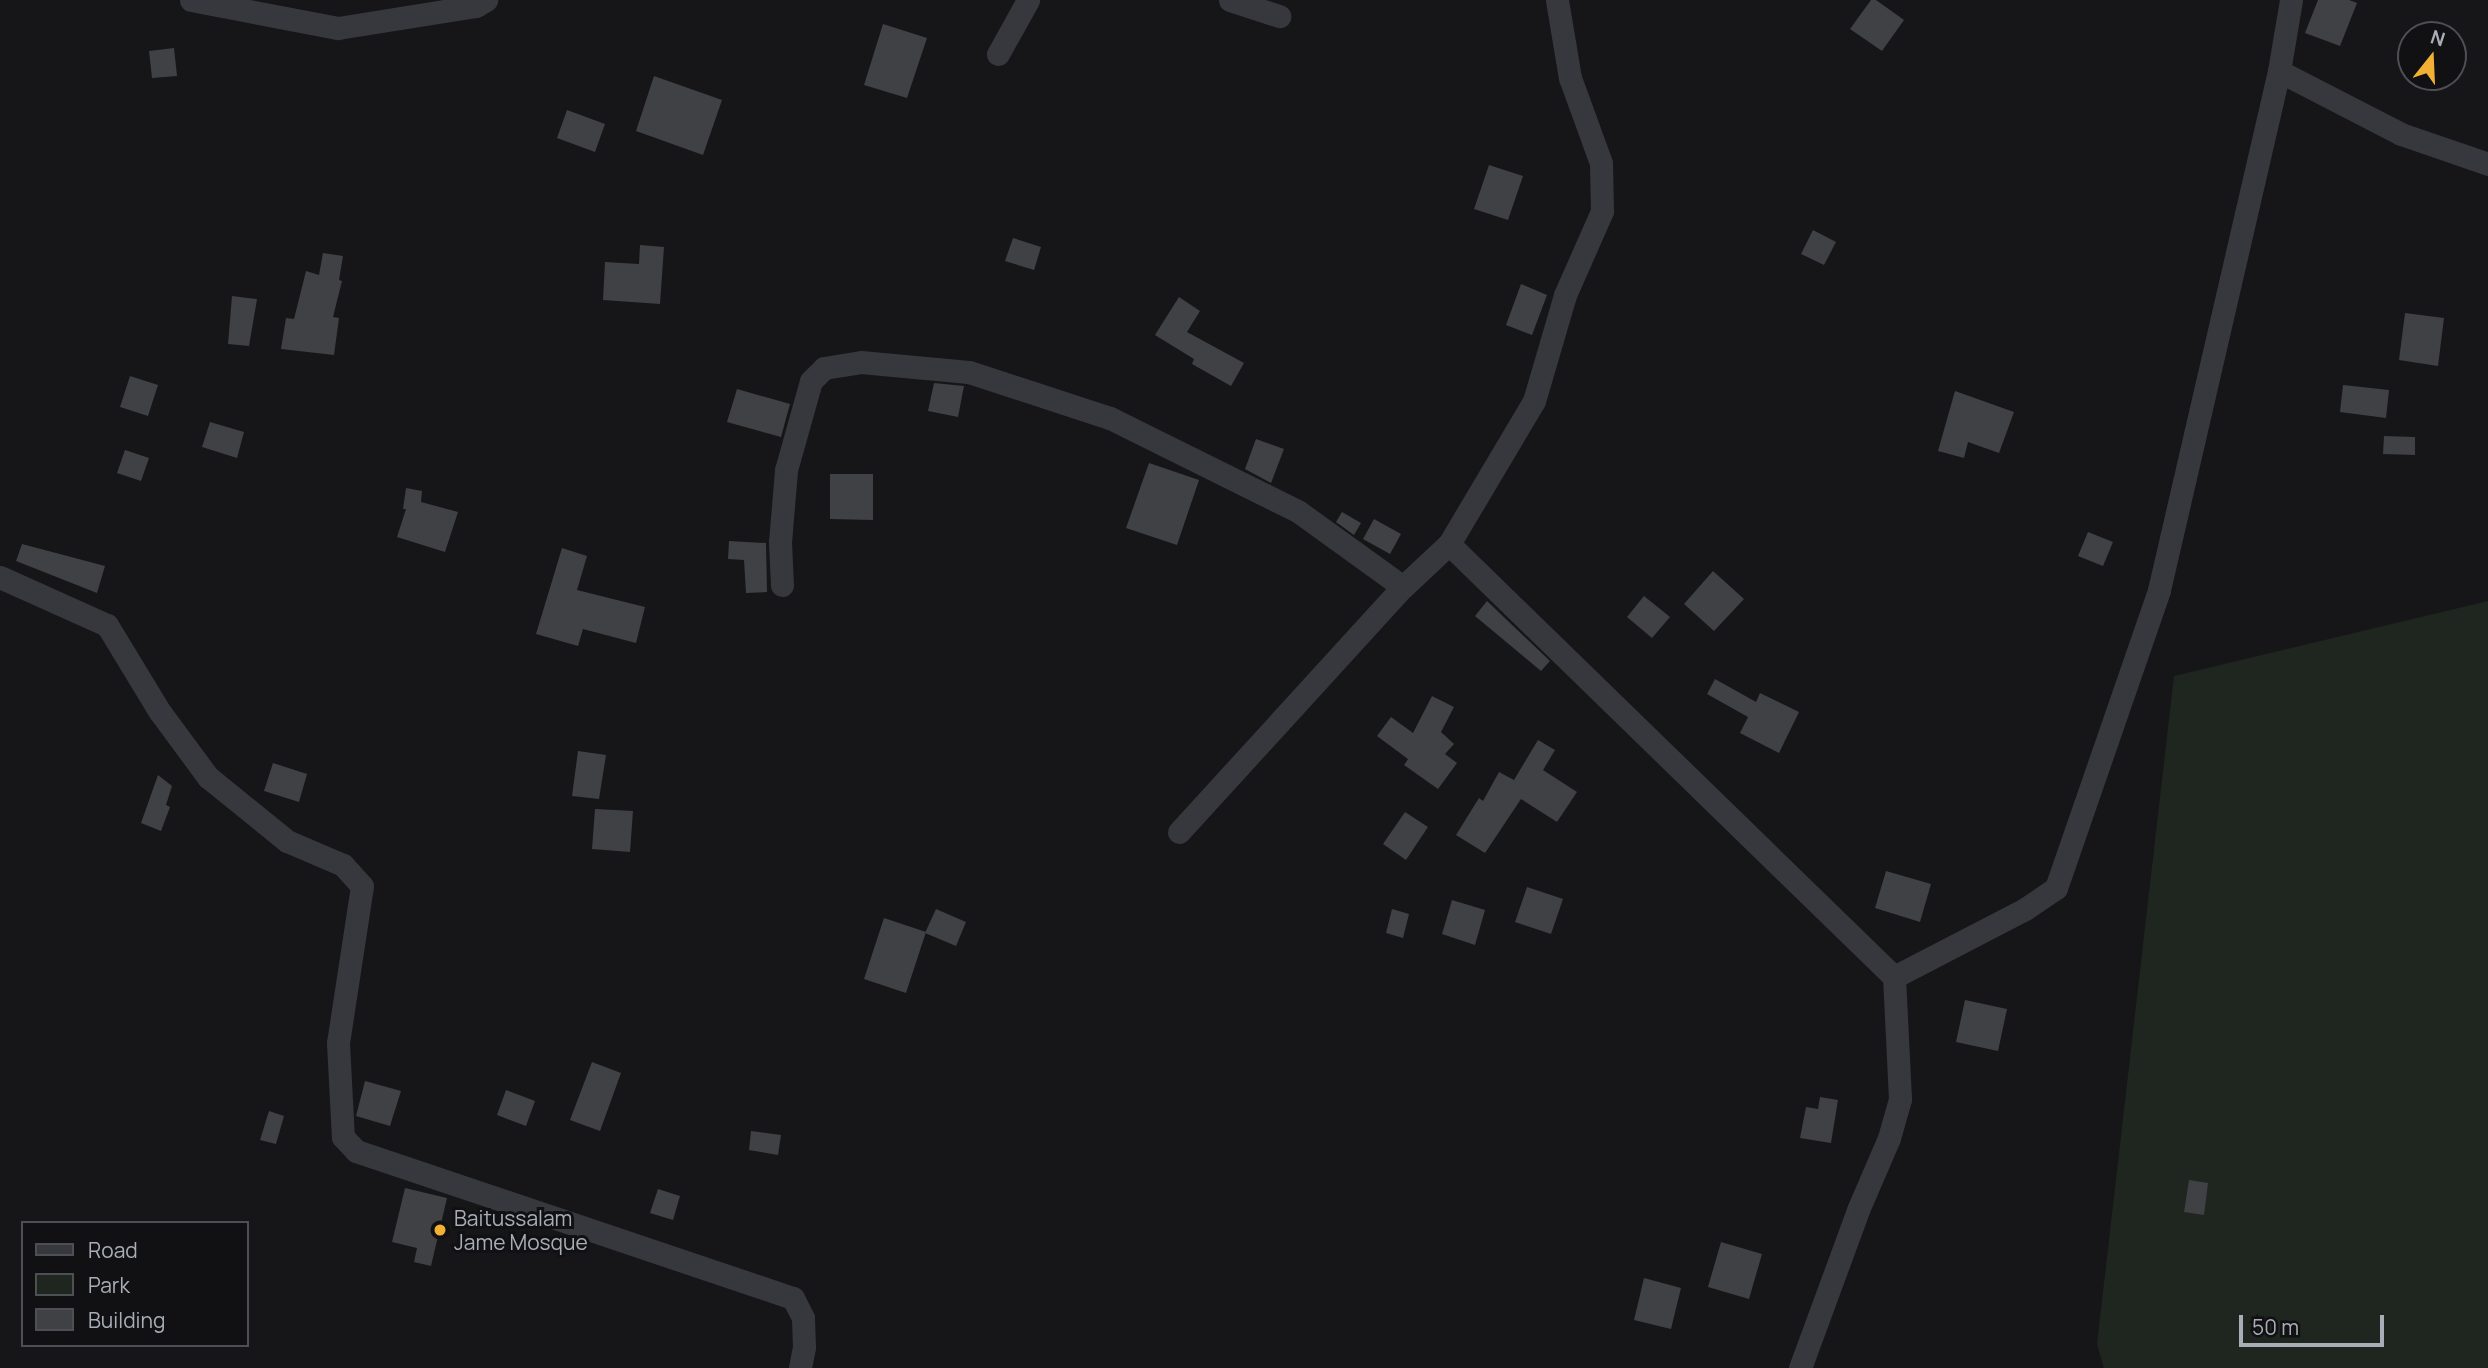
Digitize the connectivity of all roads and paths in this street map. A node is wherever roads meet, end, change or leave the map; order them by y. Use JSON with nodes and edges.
{"nodes":[{"id":1,"x":191,"y":0,"type":"edge"},
{"id":2,"x":486,"y":0,"type":"edge"},
{"id":3,"x":1028,"y":0,"type":"edge"},
{"id":4,"x":1230,"y":0,"type":"edge"},
{"id":5,"x":1557,"y":0,"type":"edge"},
{"id":6,"x":2291,"y":0,"type":"edge"},
{"id":7,"x":1279,"y":16,"type":"dead end"},
{"id":8,"x":998,"y":54,"type":"dead end"},
{"id":9,"x":2279,"y":71,"type":"junction"},
{"id":10,"x":2488,"y":164,"type":"edge"},
{"id":11,"x":1449,"y":544,"type":"junction"},
{"id":12,"x":0,"y":577,"type":"edge"},
{"id":13,"x":782,"y":584,"type":"dead end"},
{"id":14,"x":1402,"y":587,"type":"junction"},
{"id":15,"x":1179,"y":832,"type":"dead end"},
{"id":16,"x":1894,"y":977,"type":"junction"},
{"id":17,"x":800,"y":1368,"type":"edge"},
{"id":18,"x":1800,"y":1368,"type":"edge"}],
"edges":[{"from":1,"to":2,"type":"street"},
{"from":3,"to":8,"type":"street"},
{"from":4,"to":7,"type":"street"},
{"from":5,"to":11,"type":"street"},
{"from":6,"to":9,"type":"street"},
{"from":9,"to":10,"type":"street"},
{"from":9,"to":16,"type":"street"},
{"from":11,"to":14,"type":"street"},
{"from":11,"to":16,"type":"street"},
{"from":12,"to":17,"type":"street"},
{"from":13,"to":14,"type":"street"},
{"from":14,"to":15,"type":"street"},
{"from":16,"to":18,"type":"street"}]}
